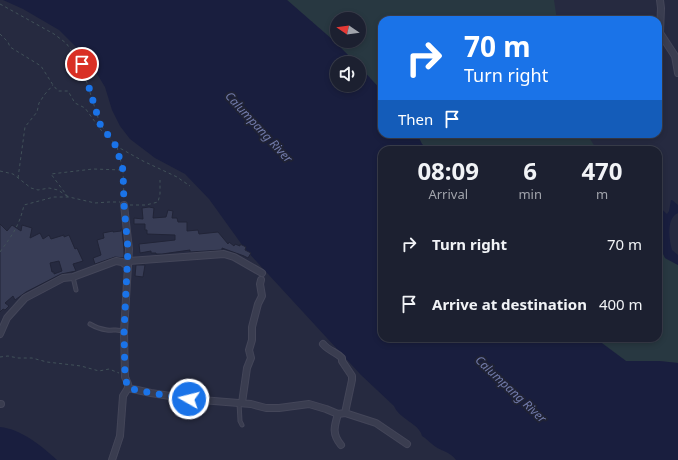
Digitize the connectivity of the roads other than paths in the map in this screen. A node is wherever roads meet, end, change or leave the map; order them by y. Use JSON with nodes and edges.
{"nodes":[{"id":1,"x":660,"y":0,"type":"edge"},
{"id":2,"x":661,"y":16,"type":"edge"},
{"id":3,"x":662,"y":36,"type":"edge"},
{"id":4,"x":678,"y":73,"type":"edge"},
{"id":5,"x":124,"y":205,"type":"road end"},
{"id":6,"x":128,"y":263,"type":"junction"},
{"id":7,"x":262,"y":273,"type":"dead end"},
{"id":8,"x":73,"y":277,"type":"junction"},
{"id":9,"x":261,"y":280,"type":"dead end"},
{"id":10,"x":76,"y":290,"type":"dead end"},
{"id":11,"x":90,"y":324,"type":"dead end"},
{"id":12,"x":124,"y":332,"type":"junction"},
{"id":13,"x":0,"y":334,"type":"edge"},
{"id":14,"x":323,"y":344,"type":"dead end"},
{"id":15,"x":128,"y":388,"type":"junction"},
{"id":16,"x":240,"y":403,"type":"junction"},
{"id":17,"x":345,"y":413,"type":"junction"},
{"id":18,"x":338,"y":414,"type":"junction"},
{"id":19,"x":242,"y":425,"type":"dead end"},
{"id":20,"x":407,"y":444,"type":"dead end"},
{"id":21,"x":341,"y":445,"type":"dead end"},
{"id":22,"x":112,"y":460,"type":"edge"}],
"edges":[{"from":1,"to":2,"type":"street"},
{"from":3,"to":4,"type":"street"},
{"from":5,"to":6,"type":"street"},
{"from":6,"to":7,"type":"street"},
{"from":6,"to":8,"type":"street"},
{"from":6,"to":12,"type":"street"},
{"from":8,"to":10,"type":"lane"},
{"from":8,"to":13,"type":"street"},
{"from":9,"to":16,"type":"street"},
{"from":11,"to":12,"type":"lane"},
{"from":12,"to":15,"type":"street"},
{"from":14,"to":17,"type":"street"},
{"from":15,"to":16,"type":"street"},
{"from":15,"to":22,"type":"street"},
{"from":16,"to":18,"type":"street"},
{"from":16,"to":19,"type":"lane"},
{"from":17,"to":18,"type":"street"},
{"from":17,"to":20,"type":"street"},
{"from":18,"to":21,"type":"street"}]}
